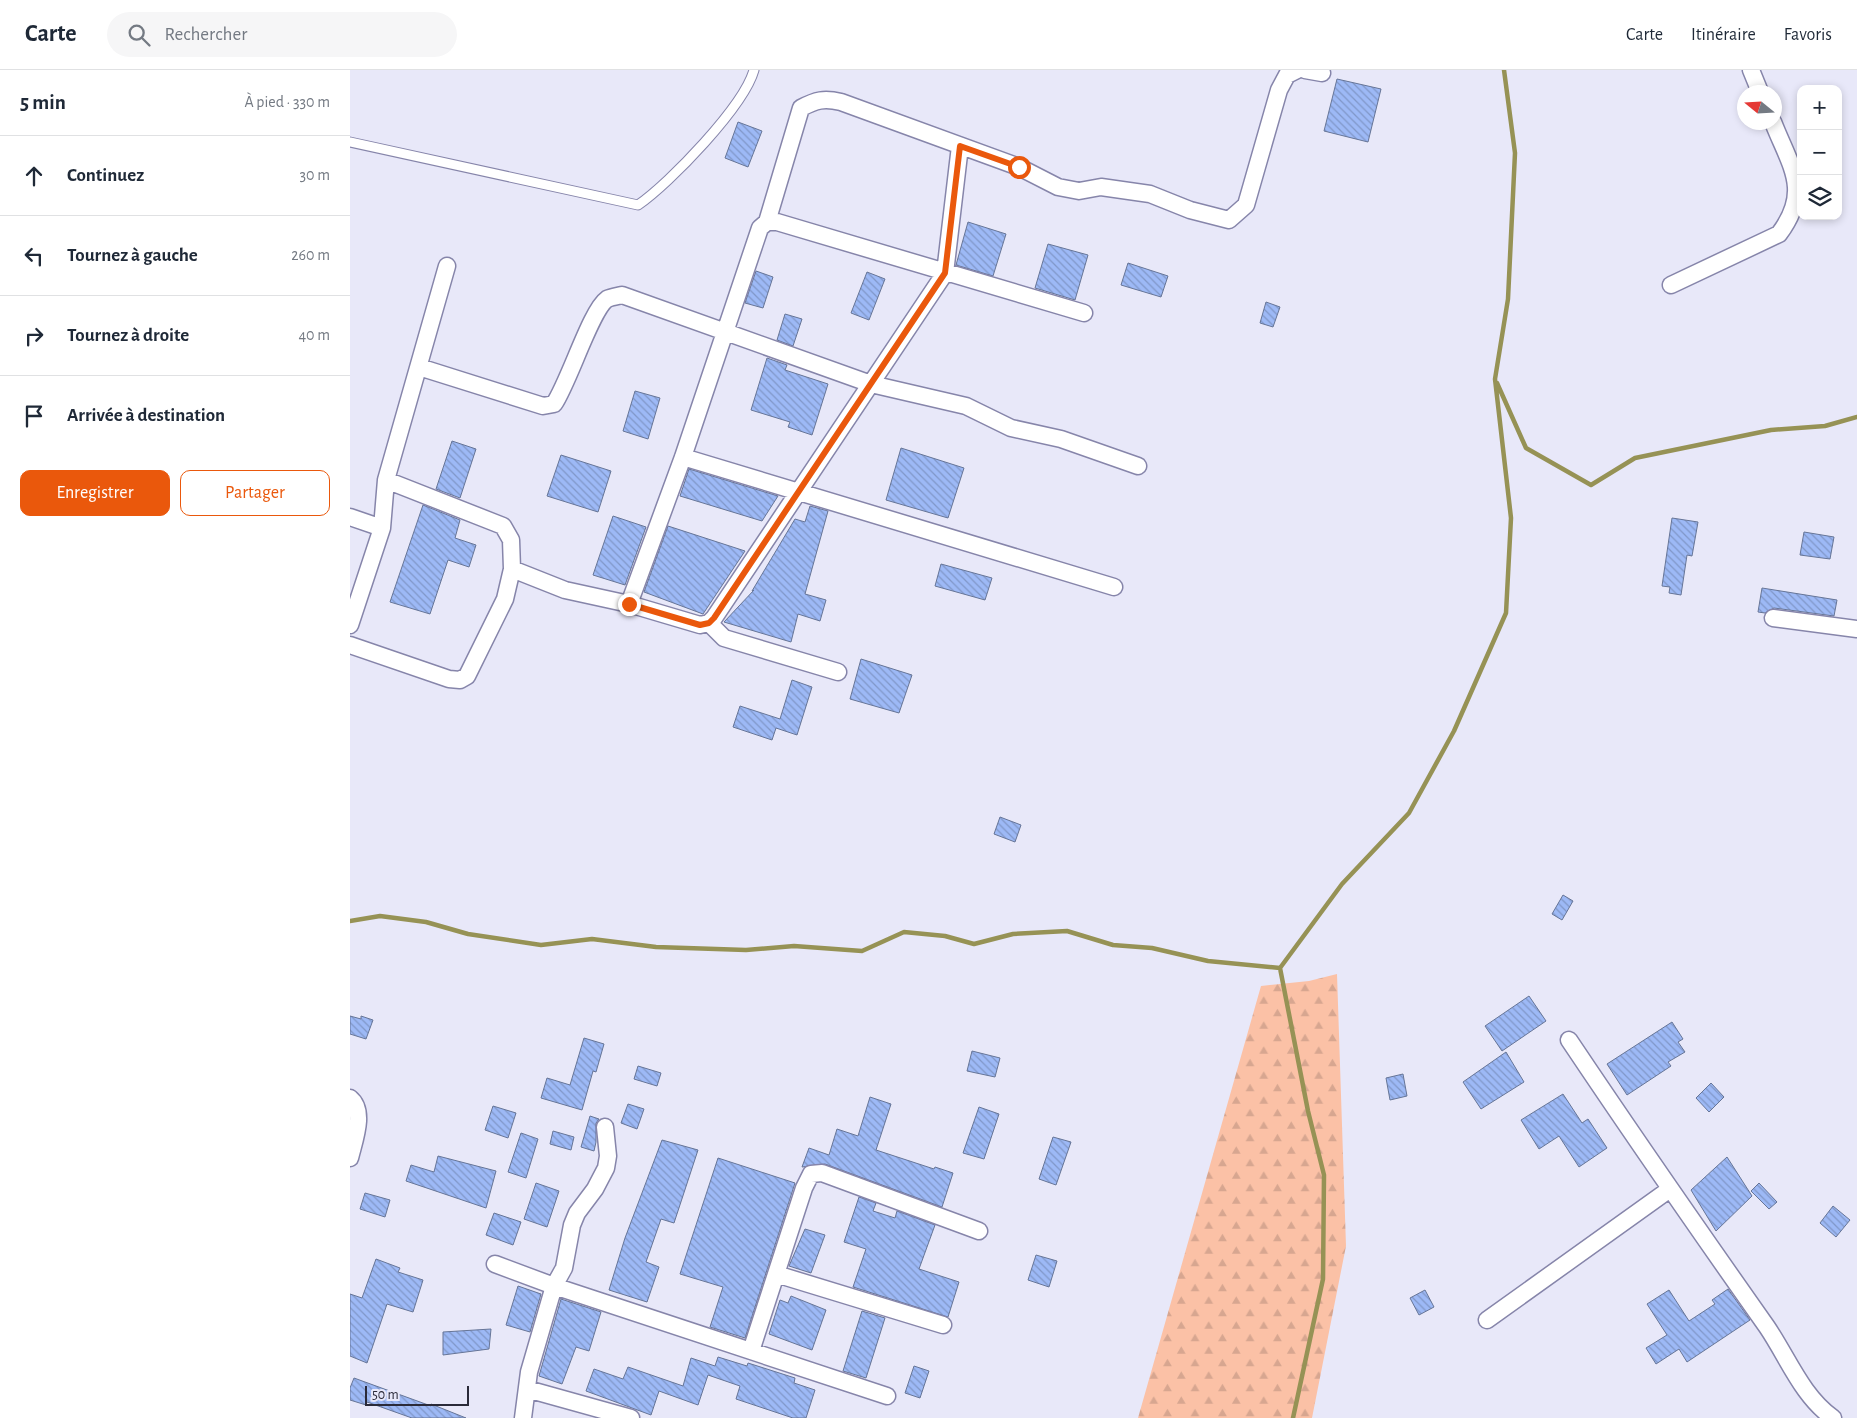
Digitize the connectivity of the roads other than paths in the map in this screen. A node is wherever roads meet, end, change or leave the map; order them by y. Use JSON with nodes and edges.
{"nodes":[{"id":1,"x":754,"y":70,"type":"edge"},
{"id":2,"x":1297,"y":70,"type":"edge"},
{"id":3,"x":1305,"y":70,"type":"edge"},
{"id":4,"x":1751,"y":70,"type":"edge"},
{"id":5,"x":1322,"y":73,"type":"dead end"},
{"id":6,"x":1757,"y":85,"type":"edge"},
{"id":7,"x":1776,"y":130,"type":"edge"},
{"id":8,"x":350,"y":142,"type":"edge"},
{"id":9,"x":960,"y":146,"type":"junction"},
{"id":10,"x":767,"y":222,"type":"junction"},
{"id":11,"x":446,"y":266,"type":"dead end"},
{"id":12,"x":945,"y":273,"type":"junction"},
{"id":13,"x":1672,"y":285,"type":"dead end"},
{"id":14,"x":1084,"y":313,"type":"dead end"},
{"id":15,"x":725,"y":332,"type":"junction"},
{"id":16,"x":419,"y":367,"type":"junction"},
{"id":17,"x":871,"y":384,"type":"junction"},
{"id":18,"x":683,"y":457,"type":"junction"},
{"id":19,"x":1138,"y":466,"type":"dead end"},
{"id":20,"x":386,"y":480,"type":"junction"},
{"id":21,"x":799,"y":492,"type":"junction"},
{"id":22,"x":350,"y":517,"type":"edge"},
{"id":23,"x":382,"y":528,"type":"junction"},
{"id":24,"x":512,"y":569,"type":"junction"},
{"id":25,"x":1114,"y":587,"type":"dead end"},
{"id":26,"x":629,"y":604,"type":"junction"},
{"id":27,"x":1773,"y":618,"type":"dead end"},
{"id":28,"x":709,"y":623,"type":"junction"},
{"id":29,"x":350,"y":625,"type":"edge"},
{"id":30,"x":1857,"y":629,"type":"edge"},
{"id":31,"x":350,"y":645,"type":"edge"},
{"id":32,"x":838,"y":672,"type":"dead end"},
{"id":33,"x":1569,"y":1040,"type":"dead end"},
{"id":34,"x":350,"y":1098,"type":"edge"},
{"id":35,"x":605,"y":1127,"type":"dead end"},
{"id":36,"x":350,"y":1158,"type":"edge"},
{"id":37,"x":1670,"y":1190,"type":"junction"},
{"id":38,"x":979,"y":1231,"type":"dead end"},
{"id":39,"x":495,"y":1264,"type":"dead end"},
{"id":40,"x":776,"y":1274,"type":"junction"},
{"id":41,"x":554,"y":1286,"type":"junction"},
{"id":42,"x":1487,"y":1320,"type":"dead end"},
{"id":43,"x":943,"y":1325,"type":"dead end"},
{"id":44,"x":751,"y":1351,"type":"junction"},
{"id":45,"x":527,"y":1389,"type":"junction"},
{"id":46,"x":887,"y":1396,"type":"dead end"},
{"id":47,"x":523,"y":1418,"type":"edge"},
{"id":48,"x":631,"y":1418,"type":"edge"},
{"id":49,"x":1833,"y":1418,"type":"edge"}],
"edges":[{"from":1,"to":8,"type":"lane"},
{"from":2,"to":9,"type":"street"},
{"from":3,"to":5,"type":"street"},
{"from":4,"to":6,"type":"street"},
{"from":7,"to":13,"type":"street"},
{"from":9,"to":10,"type":"street"},
{"from":9,"to":12,"type":"street"},
{"from":10,"to":12,"type":"street"},
{"from":10,"to":15,"type":"street"},
{"from":11,"to":16,"type":"street"},
{"from":12,"to":14,"type":"street"},
{"from":12,"to":17,"type":"street"},
{"from":15,"to":16,"type":"street"},
{"from":15,"to":17,"type":"street"},
{"from":15,"to":18,"type":"street"},
{"from":16,"to":20,"type":"street"},
{"from":17,"to":19,"type":"street"},
{"from":17,"to":21,"type":"street"},
{"from":18,"to":21,"type":"street"},
{"from":18,"to":26,"type":"street"},
{"from":20,"to":23,"type":"street"},
{"from":20,"to":24,"type":"street"},
{"from":21,"to":25,"type":"street"},
{"from":21,"to":28,"type":"street"},
{"from":22,"to":23,"type":"street"},
{"from":23,"to":29,"type":"street"},
{"from":24,"to":26,"type":"street"},
{"from":24,"to":31,"type":"street"},
{"from":26,"to":28,"type":"street"},
{"from":27,"to":30,"type":"street"},
{"from":28,"to":32,"type":"street"},
{"from":33,"to":37,"type":"street"},
{"from":34,"to":36,"type":"street"},
{"from":35,"to":41,"type":"street"},
{"from":37,"to":42,"type":"street"},
{"from":37,"to":49,"type":"street"},
{"from":38,"to":40,"type":"street"},
{"from":39,"to":41,"type":"street"},
{"from":40,"to":43,"type":"street"},
{"from":40,"to":44,"type":"street"},
{"from":41,"to":44,"type":"street"},
{"from":41,"to":45,"type":"street"},
{"from":44,"to":46,"type":"street"},
{"from":45,"to":47,"type":"street"},
{"from":45,"to":48,"type":"street"}]}
